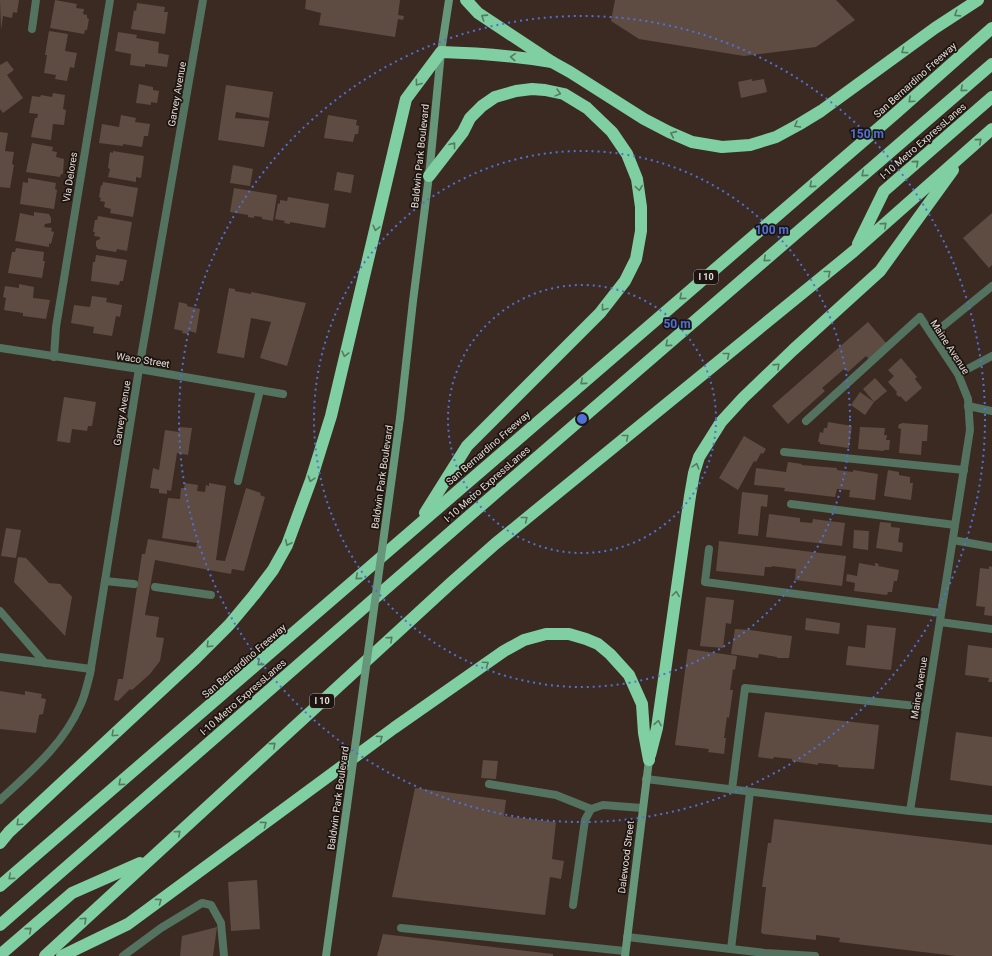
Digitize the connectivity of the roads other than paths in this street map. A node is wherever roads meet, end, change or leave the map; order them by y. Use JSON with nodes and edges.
{"nodes":[{"id":1,"x":36,"y":0,"type":"edge"},
{"id":2,"x":110,"y":0,"type":"edge"},
{"id":3,"x":203,"y":0,"type":"edge"},
{"id":4,"x":449,"y":0,"type":"edge"},
{"id":5,"x":466,"y":0,"type":"edge"},
{"id":6,"x":978,"y":0,"type":"edge"},
{"id":7,"x":992,"y":28,"type":"edge"},
{"id":8,"x":32,"y":29,"type":"dead end"},
{"id":9,"x":441,"y":52,"type":"junction"},
{"id":10,"x":552,"y":62,"type":"junction"},
{"id":11,"x":992,"y":64,"type":"edge"},
{"id":12,"x":992,"y":97,"type":"edge"},
{"id":13,"x":992,"y":130,"type":"edge"},
{"id":14,"x":966,"y":152,"type":"junction"},
{"id":15,"x":429,"y":176,"type":"junction"},
{"id":16,"x":854,"y":251,"type":"junction"},
{"id":17,"x":992,"y":286,"type":"edge"},
{"id":18,"x":932,"y":335,"type":"junction"},
{"id":19,"x":0,"y":348,"type":"edge"},
{"id":20,"x":992,"y":356,"type":"edge"},
{"id":21,"x":54,"y":357,"type":"junction"},
{"id":22,"x":139,"y":369,"type":"junction"},
{"id":23,"x":958,"y":374,"type":"junction"},
{"id":24,"x":260,"y":390,"type":"junction"},
{"id":25,"x":283,"y":394,"type":"dead end"},
{"id":26,"x":968,"y":406,"type":"junction"},
{"id":27,"x":992,"y":411,"type":"edge"},
{"id":28,"x":806,"y":421,"type":"dead end"},
{"id":29,"x":784,"y":452,"type":"dead end"},
{"id":30,"x":964,"y":470,"type":"junction"},
{"id":31,"x":238,"y":481,"type":"dead end"},
{"id":32,"x":791,"y":504,"type":"dead end"},
{"id":33,"x":419,"y":524,"type":"junction"},
{"id":34,"x":955,"y":525,"type":"junction"},
{"id":35,"x":953,"y":540,"type":"junction"},
{"id":36,"x":992,"y":547,"type":"edge"},
{"id":37,"x":709,"y":549,"type":"dead end"},
{"id":38,"x":105,"y":581,"type":"junction"},
{"id":39,"x":134,"y":584,"type":"dead end"},
{"id":40,"x":155,"y":587,"type":"dead end"},
{"id":41,"x":210,"y":596,"type":"dead end"},
{"id":42,"x":0,"y":611,"type":"edge"},
{"id":43,"x":941,"y":613,"type":"junction"},
{"id":44,"x":940,"y":622,"type":"junction"},
{"id":45,"x":992,"y":629,"type":"edge"},
{"id":46,"x":0,"y":657,"type":"edge"},
{"id":47,"x":45,"y":663,"type":"junction"},
{"id":48,"x":91,"y":669,"type":"junction"},
{"id":49,"x":926,"y":707,"type":"junction"},
{"id":50,"x":649,"y":760,"type":"junction"},
{"id":51,"x":646,"y":779,"type":"junction"},
{"id":52,"x":489,"y":784,"type":"dead end"},
{"id":53,"x":732,"y":789,"type":"junction"},
{"id":54,"x":750,"y":792,"type":"junction"},
{"id":55,"x":0,"y":800,"type":"edge"},
{"id":56,"x":642,"y":808,"type":"junction"},
{"id":57,"x":591,"y":809,"type":"junction"},
{"id":58,"x":910,"y":811,"type":"junction"},
{"id":59,"x":992,"y":819,"type":"edge"},
{"id":60,"x":0,"y":843,"type":"edge"},
{"id":61,"x":149,"y":859,"type":"junction"},
{"id":62,"x":0,"y":886,"type":"edge"},
{"id":63,"x":573,"y":906,"type":"dead end"},
{"id":64,"x":0,"y":925,"type":"edge"},
{"id":65,"x":401,"y":928,"type":"dead end"},
{"id":66,"x":627,"y":937,"type":"junction"},
{"id":67,"x":731,"y":949,"type":"junction"},
{"id":68,"x":625,"y":953,"type":"edge"},
{"id":69,"x":0,"y":955,"type":"edge"},
{"id":70,"x":45,"y":956,"type":"edge"},
{"id":71,"x":62,"y":956,"type":"edge"},
{"id":72,"x":122,"y":956,"type":"edge"},
{"id":73,"x":224,"y":956,"type":"edge"},
{"id":74,"x":326,"y":956,"type":"edge"},
{"id":75,"x":815,"y":956,"type":"edge"}],
"edges":[{"from":1,"to":8,"type":"street"},
{"from":2,"to":21,"type":"street","name":"Via Delores"},
{"from":3,"to":22,"type":"street","name":"Garvey Avenue"},
{"from":4,"to":9,"type":"main road","name":"Baldwin Park Boulevard"},
{"from":10,"to":5,"type":"highway","one_way":true},
{"from":6,"to":10,"type":"highway","one_way":true},
{"from":7,"to":33,"type":"highway","name":"San Bernardino Freeway","number":"I 10","one_way":true},
{"from":10,"to":9,"type":"highway","one_way":true},
{"from":9,"to":15,"type":"main road","name":"Baldwin Park Boulevard"},
{"from":9,"to":60,"type":"highway","one_way":true},
{"from":11,"to":64,"type":"highway","name":"I-10 Metro ExpressLanes","one_way":true},
{"from":16,"to":12,"type":"highway","name":"I-10 Metro ExpressLanes","one_way":true},
{"from":14,"to":13,"type":"highway","number":"I 10","one_way":true},
{"from":16,"to":14,"type":"highway","number":"I 10","one_way":true},
{"from":50,"to":14,"type":"highway","one_way":true},
{"from":15,"to":33,"type":"highway","one_way":true},
{"from":15,"to":74,"type":"main road","name":"Baldwin Park Boulevard","bridge":true},
{"from":61,"to":16,"type":"highway","number":"I 10","one_way":true},
{"from":17,"to":18,"type":"street"},
{"from":18,"to":23,"type":"street","name":"Maine Avenue"},
{"from":18,"to":28,"type":"street","name":"Maine Avenue"},
{"from":19,"to":21,"type":"street","name":"Waco Street"},
{"from":20,"to":23,"type":"street"},
{"from":21,"to":22,"type":"street","name":"Waco Street"},
{"from":22,"to":24,"type":"street","name":"Waco Street"},
{"from":22,"to":38,"type":"street","name":"Garvey Avenue"},
{"from":23,"to":26,"type":"street","name":"Maine Avenue"},
{"from":24,"to":25,"type":"street","name":"Waco Street"},
{"from":24,"to":31,"type":"street"},
{"from":26,"to":27,"type":"street"},
{"from":26,"to":30,"type":"street","name":"Maine Avenue"},
{"from":29,"to":30,"type":"street"},
{"from":30,"to":34,"type":"street","name":"Maine Avenue"},
{"from":32,"to":34,"type":"street"},
{"from":33,"to":62,"type":"highway","name":"San Bernardino Freeway","number":"I 10","one_way":true},
{"from":34,"to":35,"type":"street","name":"Maine Avenue"},
{"from":35,"to":36,"type":"street"},
{"from":35,"to":43,"type":"street","name":"Maine Avenue"},
{"from":37,"to":43,"type":"street"},
{"from":38,"to":39,"type":"street"},
{"from":38,"to":48,"type":"street","name":"Garvey Avenue"},
{"from":40,"to":41,"type":"street"},
{"from":42,"to":47,"type":"street"},
{"from":43,"to":44,"type":"street","name":"Maine Avenue"},
{"from":44,"to":45,"type":"street"},
{"from":44,"to":49,"type":"street","name":"Maine Avenue"},
{"from":46,"to":47,"type":"street"},
{"from":47,"to":48,"type":"street"},
{"from":48,"to":55,"type":"street","name":"Garvey Avenue"},
{"from":49,"to":53,"type":"street"},
{"from":49,"to":58,"type":"street","name":"Maine Avenue"},
{"from":50,"to":51,"type":"main road","name":"Dalewood Street"},
{"from":71,"to":50,"type":"highway","one_way":true},
{"from":51,"to":53,"type":"street"},
{"from":51,"to":56,"type":"main road","name":"Dalewood Street"},
{"from":52,"to":57,"type":"street"},
{"from":53,"to":54,"type":"street"},
{"from":54,"to":58,"type":"street"},
{"from":54,"to":67,"type":"street"},
{"from":56,"to":57,"type":"street"},
{"from":56,"to":66,"type":"main road","name":"Dalewood Street"},
{"from":57,"to":63,"type":"street"},
{"from":58,"to":59,"type":"street"},
{"from":69,"to":61,"type":"highway","one_way":true},
{"from":70,"to":61,"type":"highway","number":"I 10","one_way":true},
{"from":65,"to":68,"type":"street"},
{"from":66,"to":67,"type":"street"},
{"from":66,"to":68,"type":"main road","name":"Dalewood Street"},
{"from":67,"to":75,"type":"street"},
{"from":72,"to":73,"type":"street"}]}
